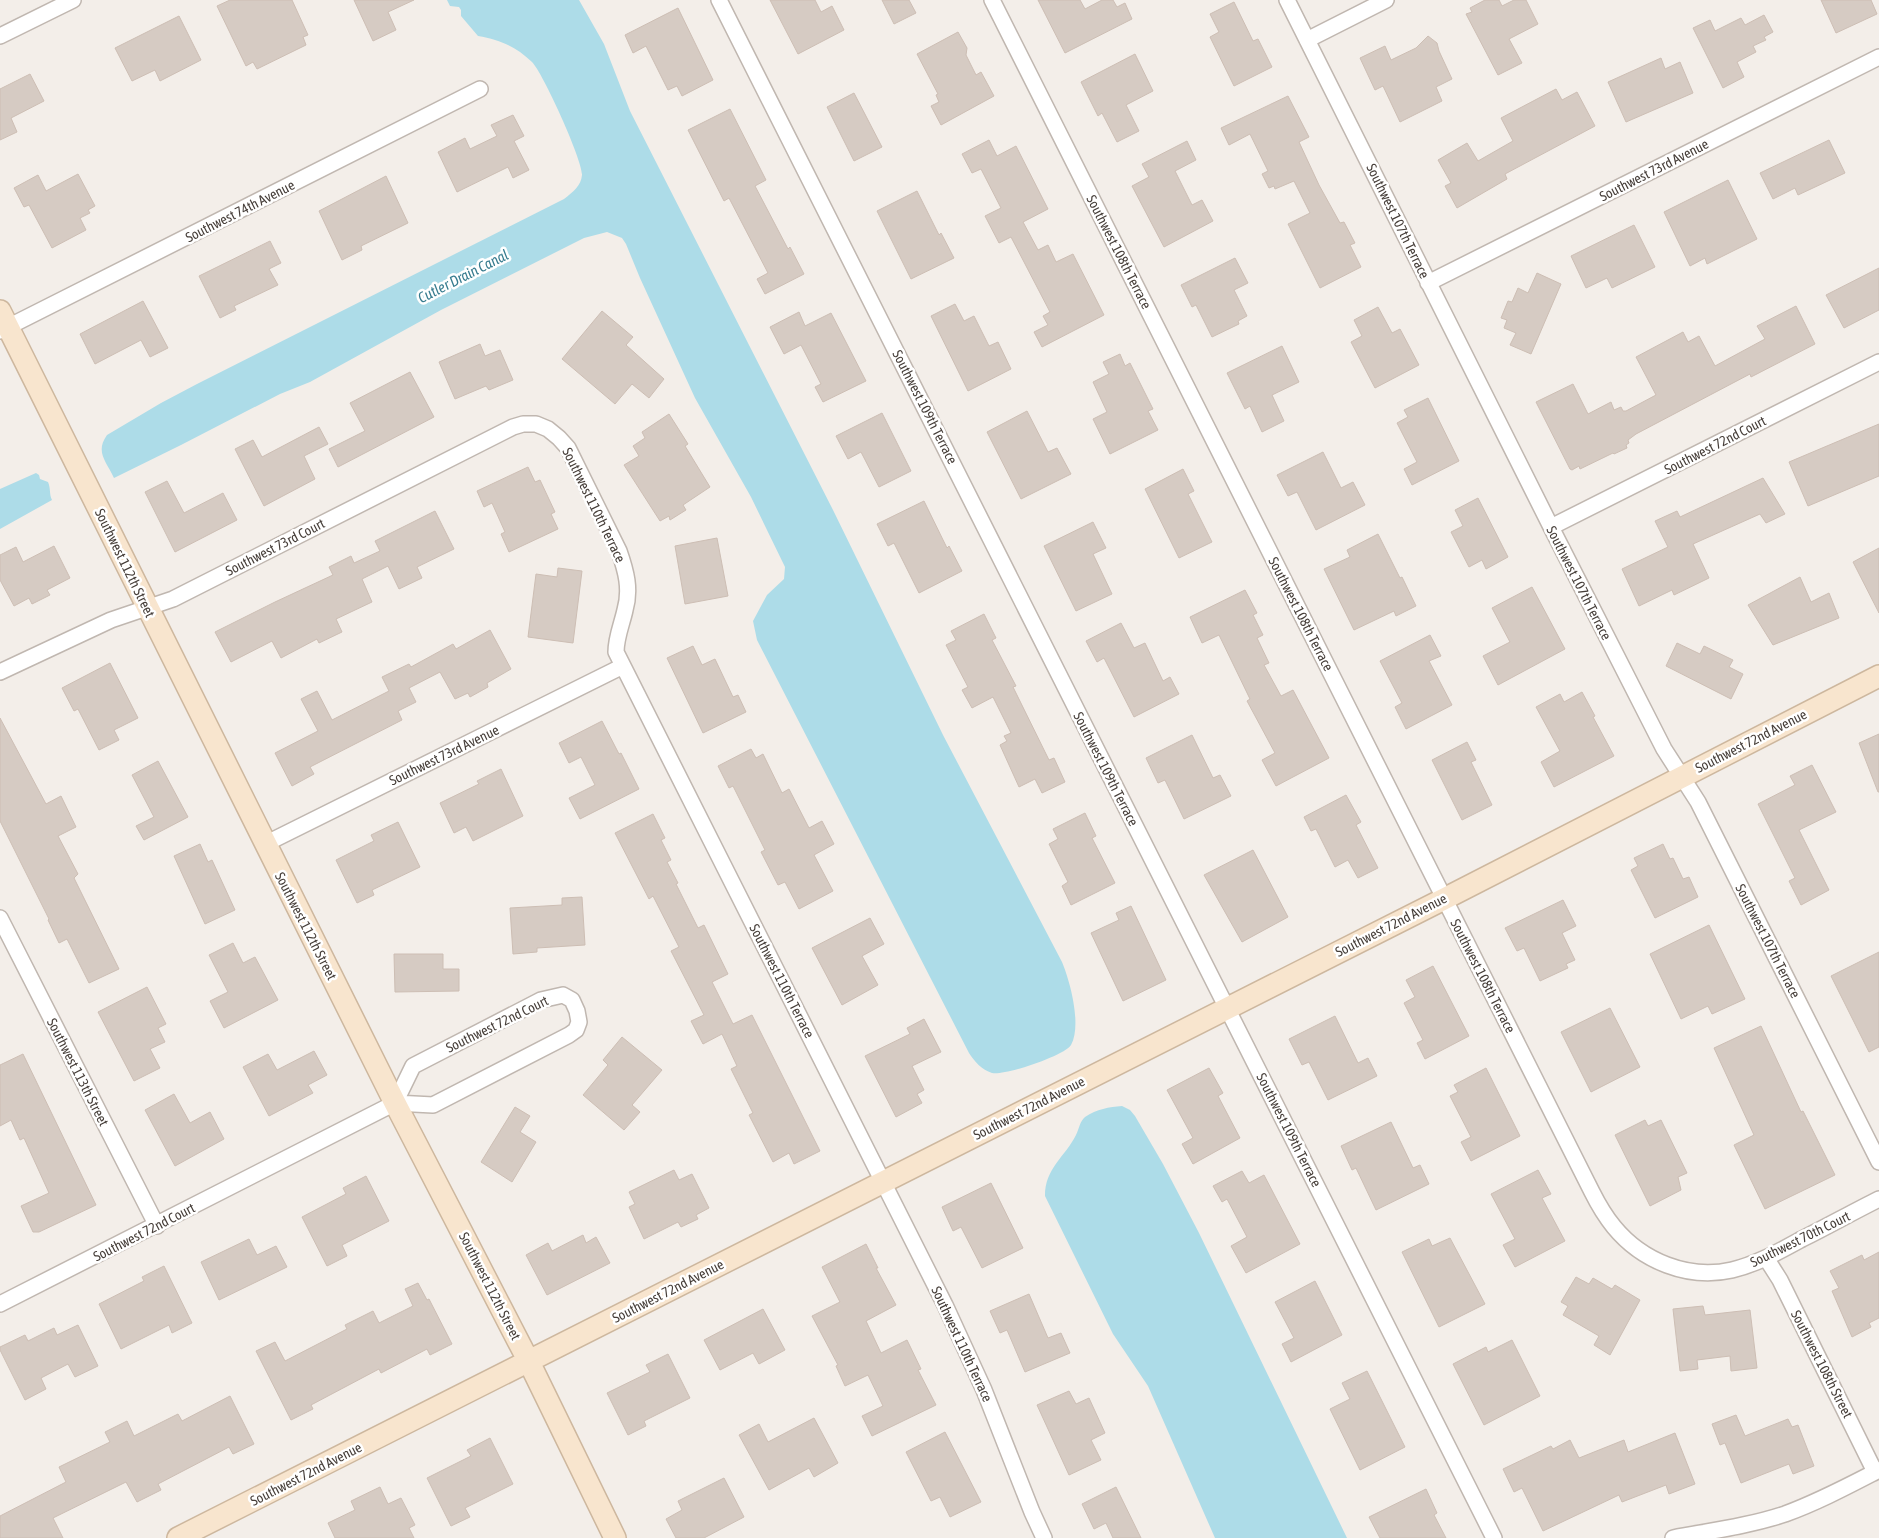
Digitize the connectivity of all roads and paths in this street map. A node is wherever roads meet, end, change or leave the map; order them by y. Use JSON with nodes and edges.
{"nodes":[{"id":1,"x":73,"y":0,"type":"edge"},
{"id":2,"x":719,"y":0,"type":"edge"},
{"id":3,"x":992,"y":0,"type":"edge"},
{"id":4,"x":1288,"y":0,"type":"edge"},
{"id":5,"x":1386,"y":0,"type":"edge"},
{"id":6,"x":0,"y":36,"type":"edge"},
{"id":7,"x":1307,"y":40,"type":"junction"},
{"id":8,"x":1879,"y":57,"type":"edge"},
{"id":9,"x":480,"y":89,"type":"dead end"},
{"id":10,"x":1428,"y":283,"type":"junction"},
{"id":11,"x":3,"y":323,"type":"edge"},
{"id":12,"x":1879,"y":362,"type":"edge"},
{"id":13,"x":548,"y":429,"type":"joint"},
{"id":14,"x":1551,"y":527,"type":"junction"},
{"id":15,"x":147,"y":608,"type":"junction"},
{"id":16,"x":623,"y":666,"type":"junction"},
{"id":17,"x":0,"y":672,"type":"edge"},
{"id":18,"x":1879,"y":676,"type":"edge"},
{"id":19,"x":1681,"y":776,"type":"junction"},
{"id":20,"x":265,"y":844,"type":"junction"},
{"id":21,"x":1444,"y":899,"type":"junction"},
{"id":22,"x":0,"y":918,"type":"edge"},
{"id":23,"x":1227,"y":1007,"type":"junction"},
{"id":24,"x":395,"y":1103,"type":"junction"},
{"id":25,"x":1879,"y":1162,"type":"edge"},
{"id":26,"x":882,"y":1182,"type":"junction"},
{"id":27,"x":1879,"y":1198,"type":"edge"},
{"id":28,"x":157,"y":1226,"type":"junction"},
{"id":29,"x":1613,"y":1226,"type":"joint"},
{"id":30,"x":1766,"y":1258,"type":"junction"},
{"id":31,"x":0,"y":1304,"type":"edge"},
{"id":32,"x":529,"y":1362,"type":"junction"},
{"id":33,"x":1877,"y":1471,"type":"edge"},
{"id":34,"x":178,"y":1538,"type":"edge"},
{"id":35,"x":615,"y":1538,"type":"edge"},
{"id":36,"x":1044,"y":1538,"type":"edge"},
{"id":37,"x":1494,"y":1538,"type":"edge"},
{"id":38,"x":1673,"y":1538,"type":"edge"}],
"edges":[{"from":1,"to":6,"type":"street"},
{"from":2,"to":23,"type":"street","name":"Southwest 109th Terrace"},
{"from":3,"to":21,"type":"street","name":"Southwest 108th Terrace"},
{"from":4,"to":7,"type":"street","name":"Southwest 107th Terrace"},
{"from":5,"to":7,"type":"street"},
{"from":7,"to":10,"type":"street","name":"Southwest 107th Terrace"},
{"from":8,"to":10,"type":"street","name":"Southwest 73rd Avenue"},
{"from":9,"to":11,"type":"street","name":"Southwest 74th Avenue"},
{"from":10,"to":14,"type":"street","name":"Southwest 107th Terrace"},
{"from":11,"to":15,"type":"street","name":"Southwest 112th Street"},
{"from":12,"to":14,"type":"street","name":"Southwest 72nd Court"},
{"from":13,"to":15,"type":"street","name":"Southwest 73rd Court"},
{"from":13,"to":16,"type":"street","name":"Southwest 110th Terrace"},
{"from":14,"to":19,"type":"street","name":"Southwest 107th Terrace"},
{"from":15,"to":17,"type":"street","name":"Southwest 73rd Court"},
{"from":15,"to":20,"type":"street","name":"Southwest 112th Street"},
{"from":16,"to":20,"type":"street","name":"Southwest 73rd Avenue"},
{"from":16,"to":26,"type":"street","name":"Southwest 110th Terrace"},
{"from":18,"to":19,"type":"street","name":"Southwest 72nd Avenue"},
{"from":19,"to":21,"type":"street","name":"Southwest 72nd Avenue"},
{"from":19,"to":25,"type":"street","name":"Southwest 107th Terrace"},
{"from":20,"to":24,"type":"street","name":"Southwest 112th Street"},
{"from":21,"to":23,"type":"street","name":"Southwest 72nd Avenue"},
{"from":21,"to":29,"type":"street","name":"Southwest 108th Terrace"},
{"from":22,"to":28,"type":"street","name":"Southwest 113th Street"},
{"from":23,"to":26,"type":"street","name":"Southwest 72nd Avenue"},
{"from":23,"to":37,"type":"street","name":"Southwest 109th Terrace"},
{"from":24,"to":24,"type":"street","name":"Southwest 72nd Court"},
{"from":24,"to":28,"type":"street","name":"Southwest 72nd Court"},
{"from":24,"to":32,"type":"street","name":"Southwest 112th Street"},
{"from":26,"to":32,"type":"street","name":"Southwest 72nd Avenue"},
{"from":26,"to":36,"type":"street","name":"Southwest 110th Terrace"},
{"from":27,"to":30,"type":"street","name":"Southwest 70th Court"},
{"from":28,"to":31,"type":"street","name":"Southwest 72nd Court"},
{"from":29,"to":30,"type":"street","name":"Southwest 70th Court"},
{"from":30,"to":33,"type":"street","name":"Southwest 108th Street"},
{"from":32,"to":34,"type":"street","name":"Southwest 72nd Avenue"},
{"from":32,"to":35,"type":"street","name":"Southwest 112th Street"},
{"from":33,"to":38,"type":"street"}]}
